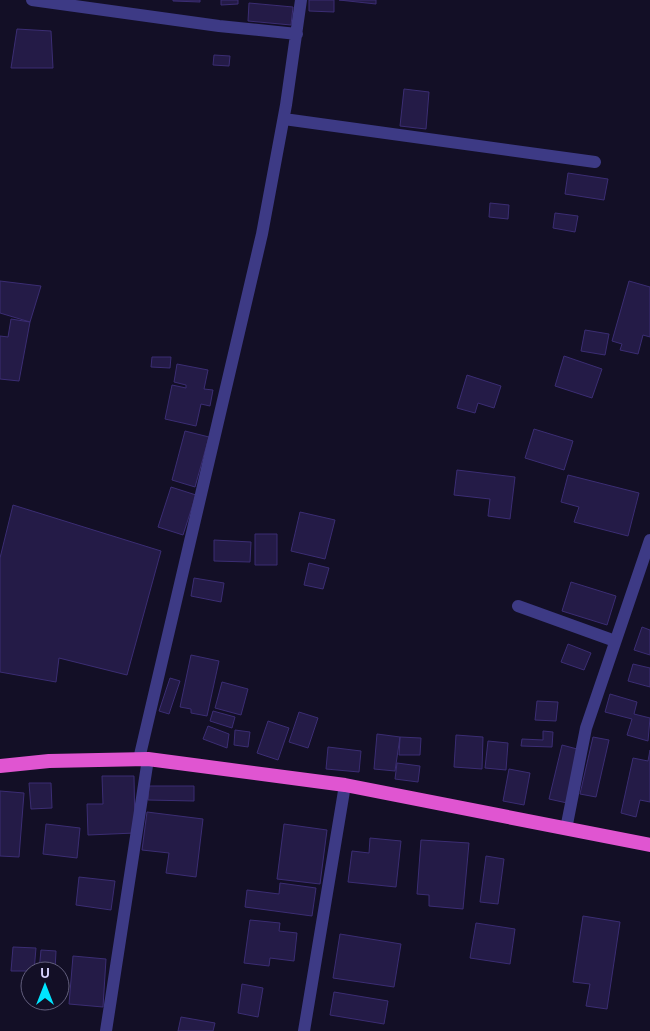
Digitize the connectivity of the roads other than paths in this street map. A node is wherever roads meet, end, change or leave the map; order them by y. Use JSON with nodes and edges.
{"nodes":[{"id":1,"x":32,"y":0,"type":"edge"},
{"id":2,"x":301,"y":0,"type":"edge"},
{"id":3,"x":296,"y":34,"type":"junction"},
{"id":4,"x":284,"y":119,"type":"junction"},
{"id":5,"x":595,"y":162,"type":"dead end"},
{"id":6,"x":650,"y":540,"type":"edge"},
{"id":7,"x":518,"y":606,"type":"dead end"},
{"id":8,"x":615,"y":641,"type":"junction"},
{"id":9,"x":144,"y":759,"type":"junction"},
{"id":10,"x":0,"y":766,"type":"edge"},
{"id":11,"x":345,"y":785,"type":"junction"},
{"id":12,"x":566,"y":829,"type":"junction"},
{"id":13,"x":650,"y":845,"type":"edge"},
{"id":14,"x":106,"y":1031,"type":"edge"},
{"id":15,"x":304,"y":1031,"type":"edge"}],
"edges":[{"from":1,"to":3,"type":"street"},
{"from":2,"to":3,"type":"street"},
{"from":3,"to":4,"type":"street"},
{"from":4,"to":5,"type":"street"},
{"from":4,"to":9,"type":"street"},
{"from":6,"to":8,"type":"street"},
{"from":7,"to":8,"type":"street"},
{"from":8,"to":12,"type":"street"},
{"from":9,"to":10,"type":"highway"},
{"from":9,"to":11,"type":"highway"},
{"from":9,"to":14,"type":"street"},
{"from":11,"to":12,"type":"highway"},
{"from":11,"to":15,"type":"street"},
{"from":12,"to":13,"type":"highway"}]}
